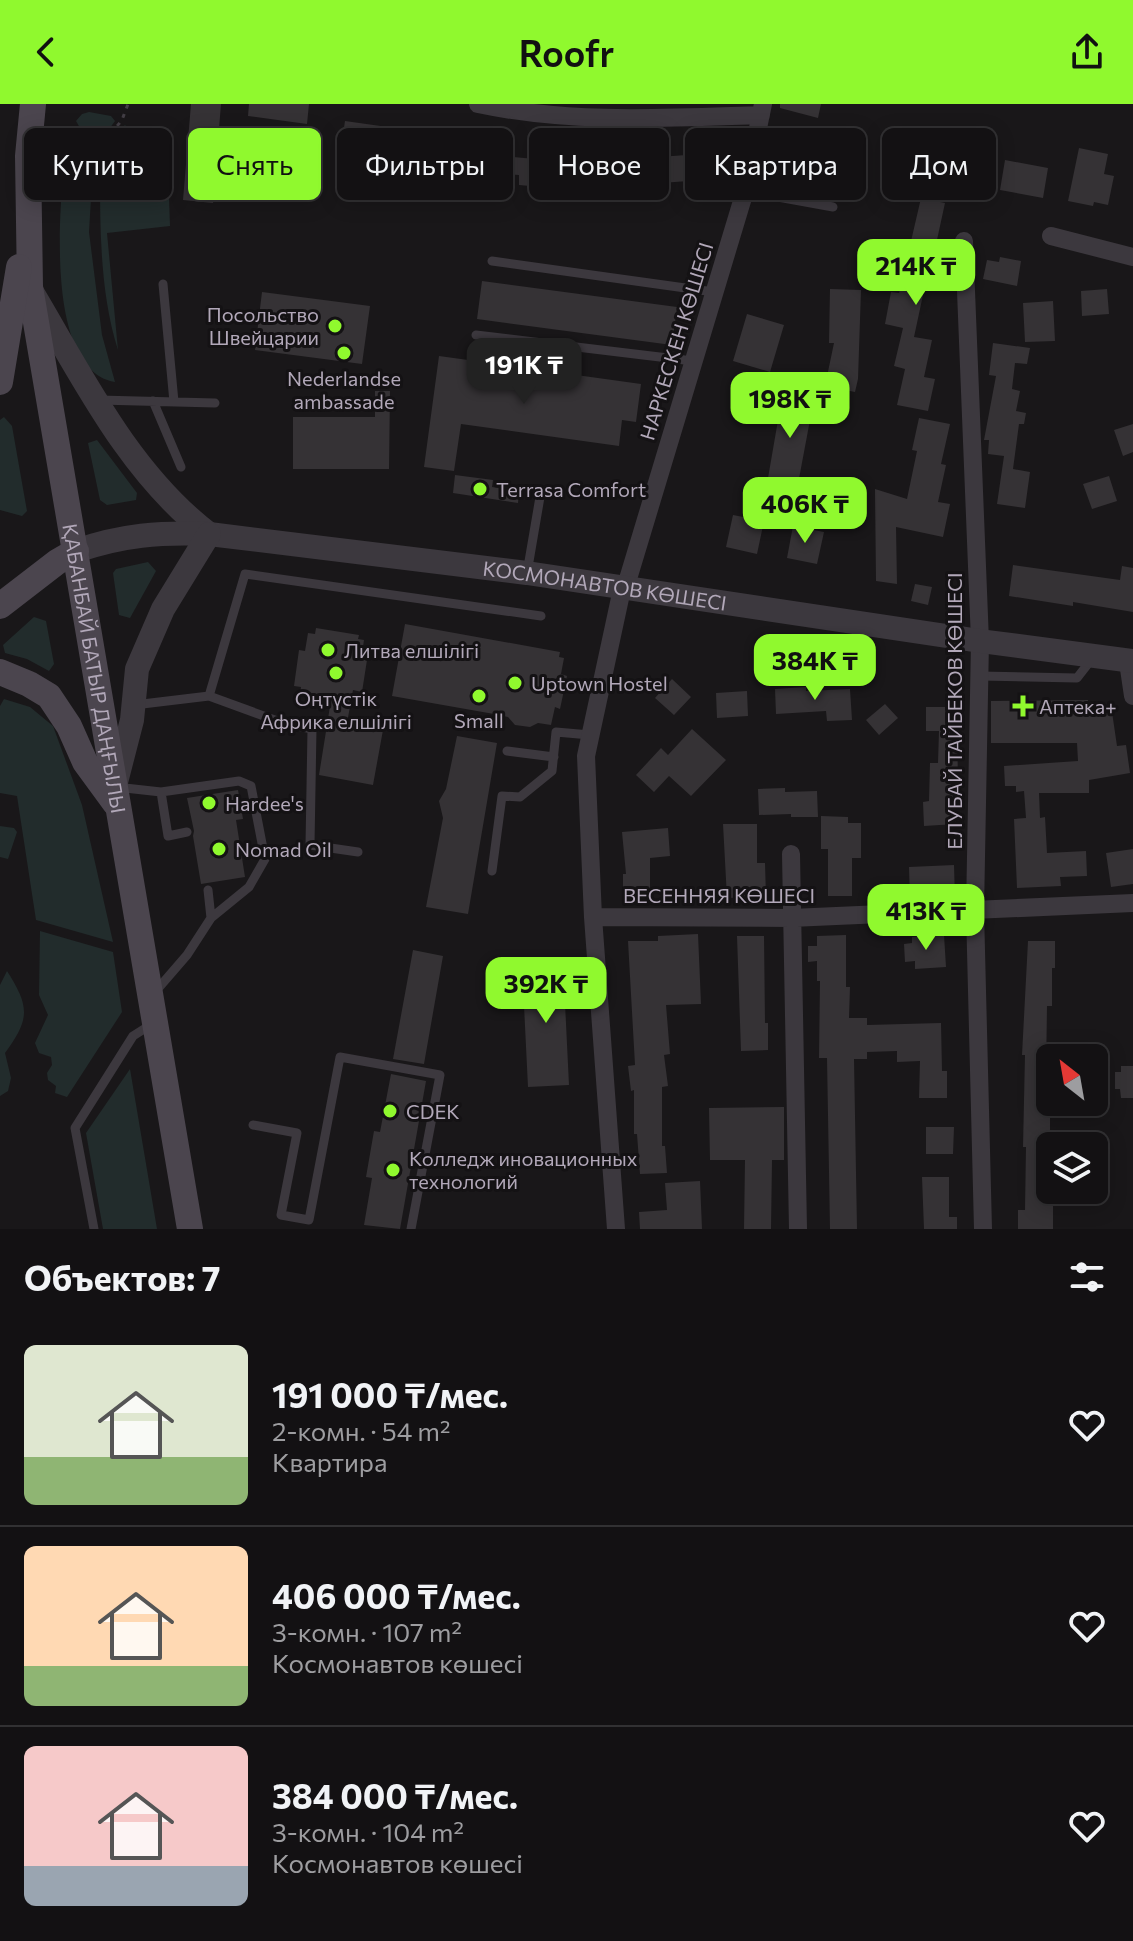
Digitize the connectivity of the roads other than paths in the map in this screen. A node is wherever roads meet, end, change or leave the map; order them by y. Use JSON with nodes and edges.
{"nodes":[{"id":1,"x":33,"y":104,"type":"edge"},
{"id":2,"x":478,"y":104,"type":"edge"},
{"id":3,"x":520,"y":108,"type":"edge"},
{"id":4,"x":762,"y":109,"type":"edge"},
{"id":5,"x":612,"y":112,"type":"edge"},
{"id":6,"x":742,"y":200,"type":"edge"},
{"id":7,"x":794,"y":200,"type":"edge"},
{"id":8,"x":833,"y":207,"type":"dead end"},
{"id":9,"x":29,"y":208,"type":"junction"},
{"id":10,"x":1051,"y":236,"type":"dead end"},
{"id":11,"x":964,"y":241,"type":"dead end"},
{"id":12,"x":492,"y":261,"type":"dead end"},
{"id":13,"x":1132,"y":262,"type":"edge"},
{"id":14,"x":163,"y":284,"type":"dead end"},
{"id":15,"x":30,"y":287,"type":"junction"},
{"id":16,"x":714,"y":292,"type":"junction"},
{"id":17,"x":476,"y":335,"type":"dead end"},
{"id":18,"x":693,"y":361,"type":"junction"},
{"id":19,"x":0,"y":382,"type":"edge"},
{"id":20,"x":95,"y":399,"type":"junction"},
{"id":21,"x":153,"y":401,"type":"junction"},
{"id":22,"x":174,"y":402,"type":"junction"},
{"id":23,"x":215,"y":403,"type":"dead end"},
{"id":24,"x":181,"y":467,"type":"dead end"},
{"id":25,"x":540,"y":497,"type":"dead end"},
{"id":26,"x":209,"y":534,"type":"junction"},
{"id":27,"x":76,"y":551,"type":"junction"},
{"id":28,"x":527,"y":573,"type":"junction"},
{"id":29,"x":622,"y":589,"type":"junction"},
{"id":30,"x":0,"y":606,"type":"edge"},
{"id":31,"x":541,"y":616,"type":"dead end"},
{"id":32,"x":980,"y":641,"type":"junction"},
{"id":33,"x":1093,"y":657,"type":"junction"},
{"id":34,"x":1130,"y":662,"type":"edge"},
{"id":35,"x":0,"y":672,"type":"edge"},
{"id":36,"x":980,"y":676,"type":"junction"},
{"id":37,"x":209,"y":696,"type":"junction"},
{"id":38,"x":1133,"y":696,"type":"edge"},
{"id":39,"x":134,"y":705,"type":"junction"},
{"id":40,"x":590,"y":735,"type":"junction"},
{"id":41,"x":507,"y":751,"type":"dead end"},
{"id":42,"x":554,"y":757,"type":"junction"},
{"id":43,"x":161,"y":792,"type":"junction"},
{"id":44,"x":116,"y":797,"type":"junction"},
{"id":45,"x":187,"y":832,"type":"dead end"},
{"id":46,"x":358,"y":852,"type":"dead end"},
{"id":47,"x":791,"y":854,"type":"dead end"},
{"id":48,"x":492,"y":871,"type":"dead end"},
{"id":49,"x":208,"y":890,"type":"dead end"},
{"id":50,"x":1133,"y":903,"type":"edge"},
{"id":51,"x":975,"y":911,"type":"junction"},
{"id":52,"x":593,"y":917,"type":"junction"},
{"id":53,"x":211,"y":918,"type":"junction"},
{"id":54,"x":791,"y":918,"type":"junction"},
{"id":55,"x":152,"y":1010,"type":"junction"},
{"id":56,"x":253,"y":1125,"type":"dead end"},
{"id":57,"x":94,"y":1229,"type":"edge"},
{"id":58,"x":190,"y":1229,"type":"edge"},
{"id":59,"x":411,"y":1229,"type":"edge"},
{"id":60,"x":616,"y":1229,"type":"edge"},
{"id":61,"x":798,"y":1229,"type":"edge"},
{"id":62,"x":983,"y":1229,"type":"edge"}],
"edges":[{"from":1,"to":9,"type":"main road","name":"ҚАБАНБАЙ БАТЫР ДАҢҒЫЛЫ"},
{"from":2,"to":3,"type":"street"},
{"from":3,"to":5,"type":"street"},
{"from":4,"to":5,"type":"street"},
{"from":6,"to":16,"type":"street","name":"НАРКЕСКЕН КӨШЕСІ"},
{"from":7,"to":8,"type":"lane"},
{"from":9,"to":15,"type":"main road","name":"ҚАБАНБАЙ БАТЫР ДАҢҒЫЛЫ"},
{"from":9,"to":19,"type":"main road"},
{"from":10,"to":13,"type":"street"},
{"from":11,"to":32,"type":"street","name":"ЕЛУБАЙ ТАЙБЕКОВ КӨШЕСІ"},
{"from":12,"to":16,"type":"lane"},
{"from":14,"to":22,"type":"lane"},
{"from":15,"to":20,"type":"street"},
{"from":15,"to":27,"type":"main road","name":"ҚАБАНБАЙ БАТЫР ДАҢҒЫЛЫ"},
{"from":16,"to":18,"type":"street","name":"НАРКЕСКЕН КӨШЕСІ"},
{"from":17,"to":18,"type":"lane"},
{"from":18,"to":29,"type":"street","name":"НАРКЕСКЕН КӨШЕСІ"},
{"from":20,"to":21,"type":"lane"},
{"from":20,"to":26,"type":"street"},
{"from":21,"to":22,"type":"lane"},
{"from":21,"to":24,"type":"lane"},
{"from":22,"to":23,"type":"lane"},
{"from":25,"to":28,"type":"lane"},
{"from":26,"to":27,"type":"street","name":"КОСМОНАВТОВ КӨШЕСІ"},
{"from":26,"to":28,"type":"street","name":"КОСМОНАВТОВ КӨШЕСІ"},
{"from":26,"to":39,"type":"street"},
{"from":27,"to":30,"type":"main road"},
{"from":27,"to":44,"type":"main road","name":"ҚАБАНБАЙ БАТЫР ДАҢҒЫЛЫ"},
{"from":28,"to":29,"type":"street","name":"КОСМОНАВТОВ КӨШЕСІ"},
{"from":29,"to":32,"type":"street","name":"КОСМОНАВТОВ КӨШЕСІ"},
{"from":29,"to":40,"type":"street","name":"НАРКЕСКЕН КӨШЕСІ"},
{"from":31,"to":37,"type":"lane"},
{"from":32,"to":33,"type":"street","name":"КОСМОНАВТОВ КӨШЕСІ"},
{"from":32,"to":36,"type":"street","name":"ЕЛУБАЙ ТАЙБЕКОВ КӨШЕСІ"},
{"from":33,"to":34,"type":"street","name":"КОСМОНАВТОВ КӨШЕСІ"},
{"from":33,"to":36,"type":"lane"},
{"from":34,"to":38,"type":"street"},
{"from":35,"to":44,"type":"main road"},
{"from":36,"to":51,"type":"street","name":"ЕЛУБАЙ ТАЙБЕКОВ КӨШЕСІ"},
{"from":37,"to":39,"type":"lane"},
{"from":37,"to":46,"type":"lane"},
{"from":39,"to":44,"type":"street"},
{"from":40,"to":42,"type":"lane"},
{"from":40,"to":52,"type":"street","name":"НАРКЕСКЕН КӨШЕСІ"},
{"from":41,"to":42,"type":"lane"},
{"from":42,"to":48,"type":"lane"},
{"from":43,"to":44,"type":"lane"},
{"from":43,"to":45,"type":"lane"},
{"from":43,"to":53,"type":"lane"},
{"from":44,"to":55,"type":"main road","name":"ҚАБАНБАЙ БАТЫР ДАҢҒЫЛЫ"},
{"from":47,"to":54,"type":"street"},
{"from":49,"to":53,"type":"lane"},
{"from":50,"to":51,"type":"street","name":"ВЕСЕННЯЯ КӨШЕСІ"},
{"from":51,"to":54,"type":"street","name":"ВЕСЕННЯЯ КӨШЕСІ"},
{"from":51,"to":62,"type":"street","name":"ЕЛУБАЙ ТАЙБЕКОВ КӨШЕСІ"},
{"from":52,"to":54,"type":"street","name":"ВЕСЕННЯЯ КӨШЕСІ"},
{"from":52,"to":60,"type":"street","name":"НАРКЕСКЕН КӨШЕСІ"},
{"from":53,"to":55,"type":"lane"},
{"from":54,"to":61,"type":"street"},
{"from":55,"to":57,"type":"lane"},
{"from":55,"to":58,"type":"main road","name":"ҚАБАНБАЙ БАТЫР ДАҢҒЫЛЫ"},
{"from":56,"to":59,"type":"lane"}]}
